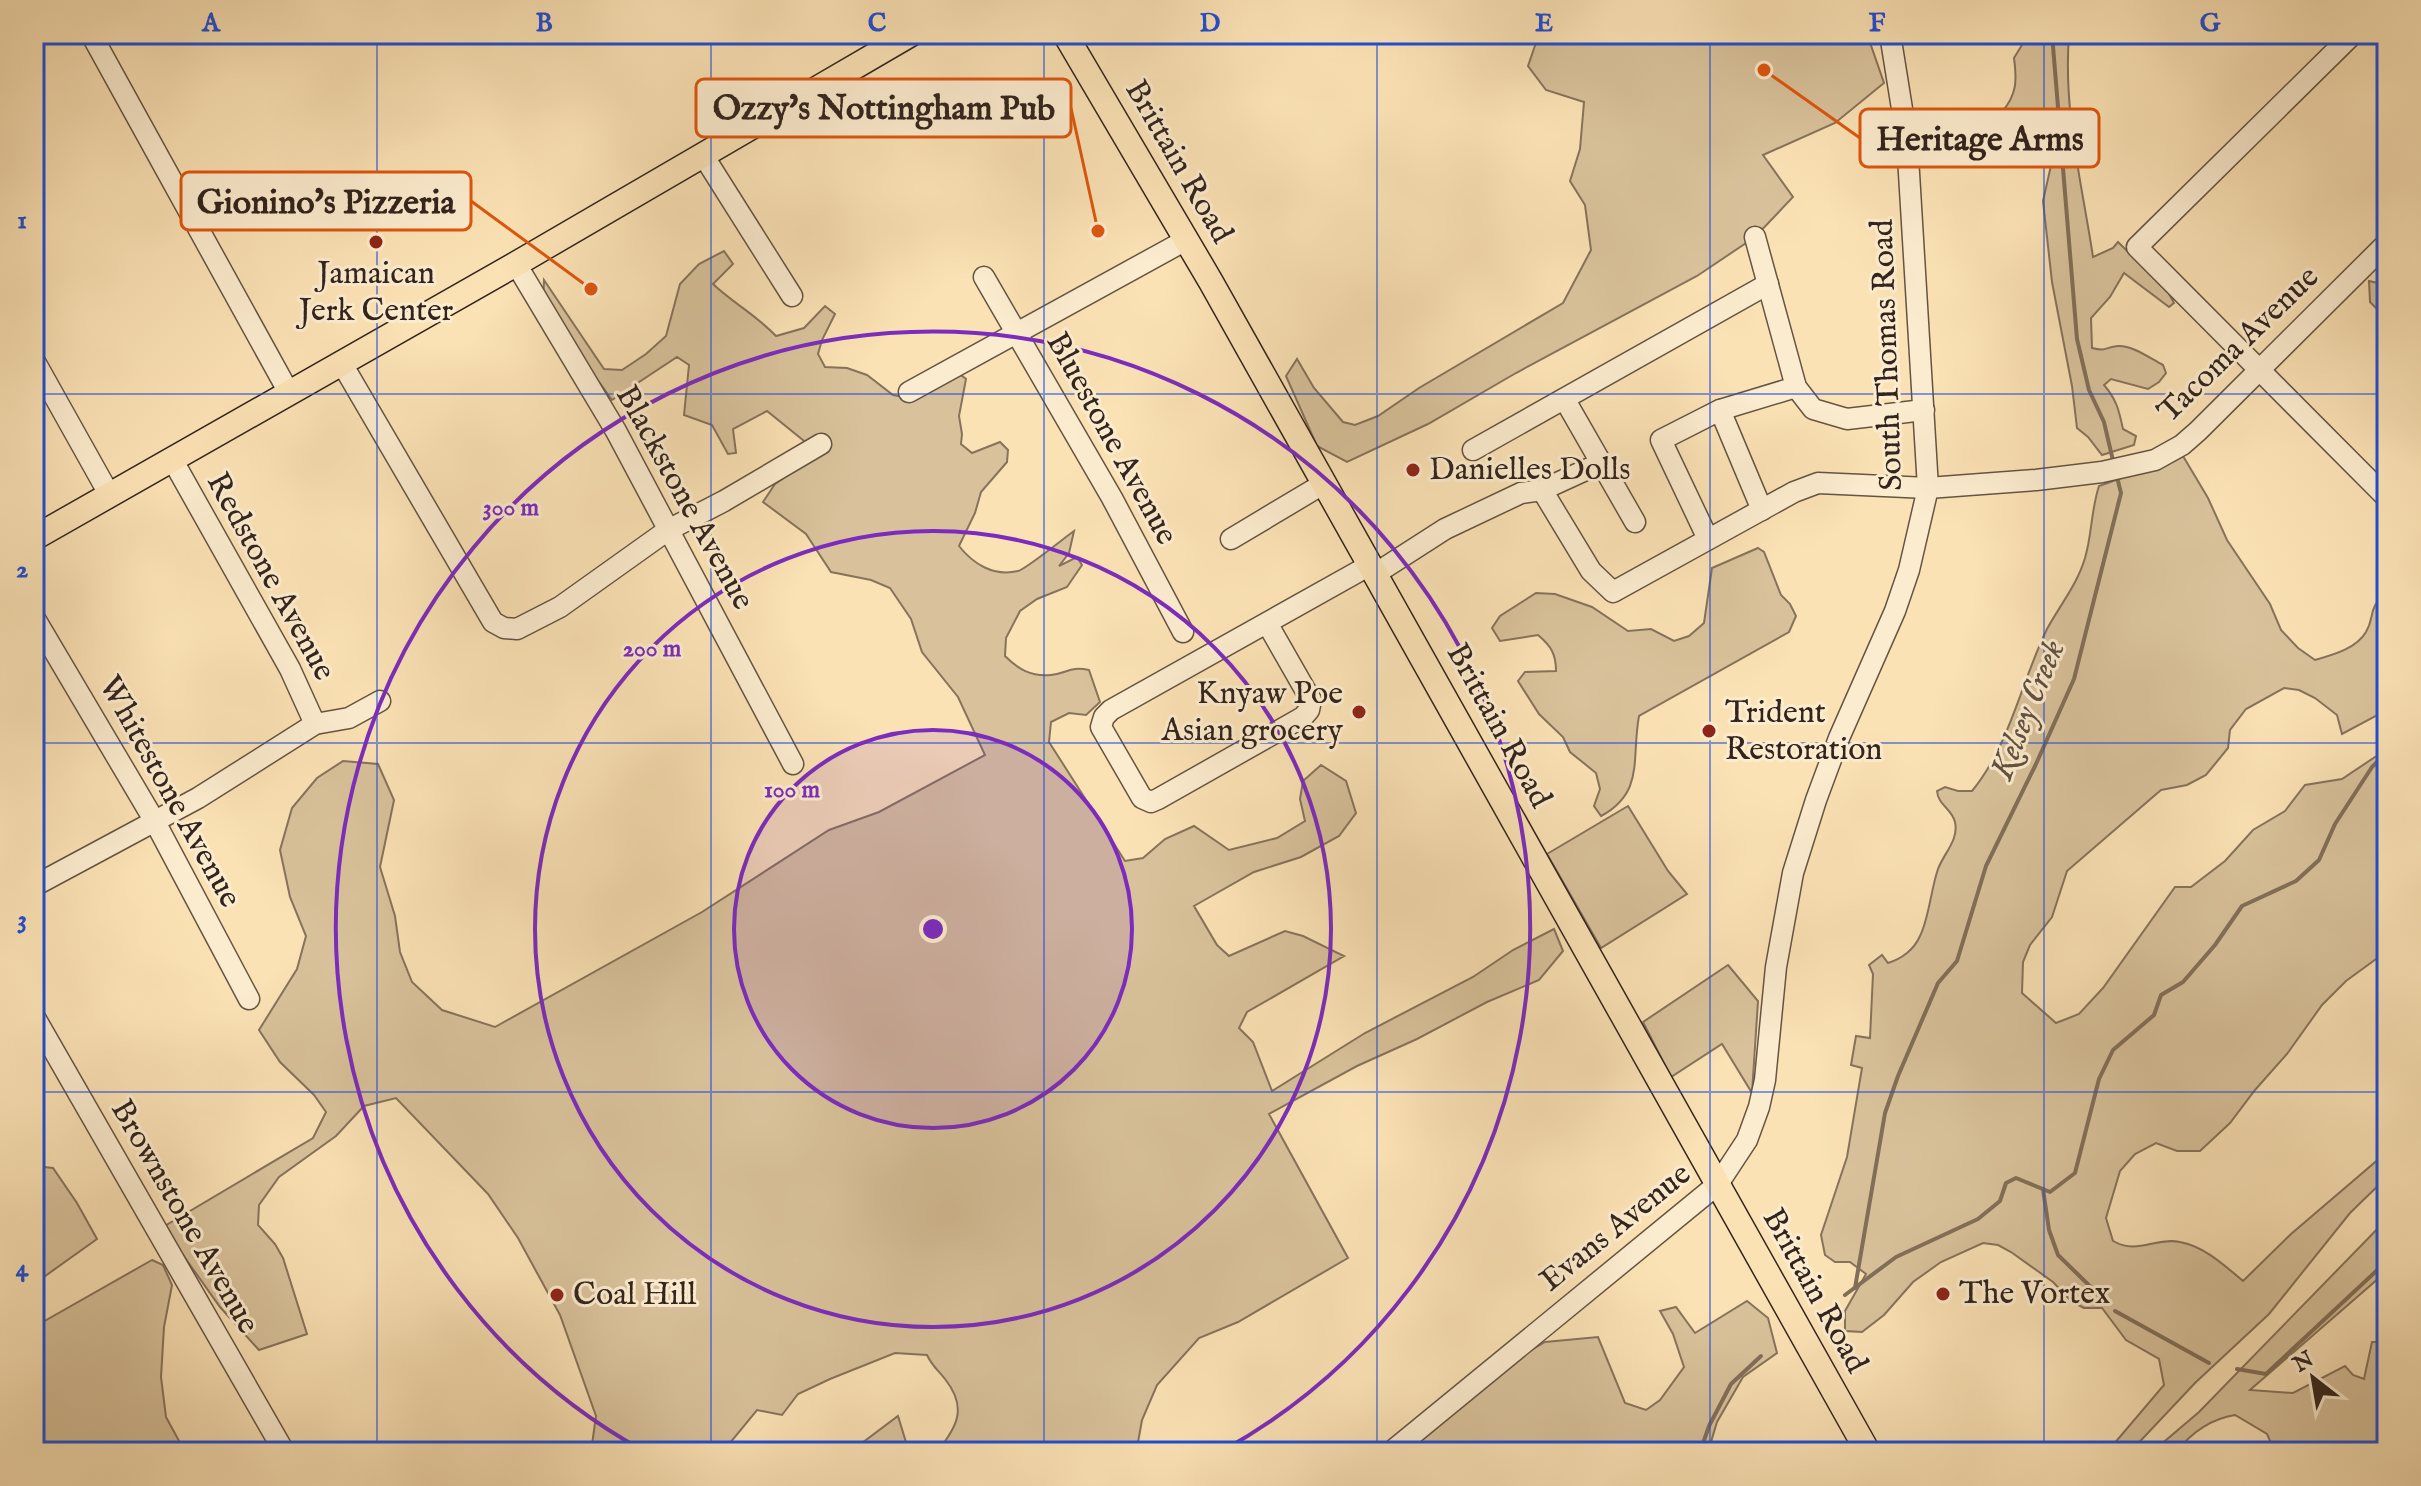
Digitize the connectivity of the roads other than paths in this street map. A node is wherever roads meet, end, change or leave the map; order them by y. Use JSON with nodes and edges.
{"nodes":[{"id":1,"x":91,"y":34,"type":"edge"},
{"id":2,"x":911,"y":34,"type":"edge"},
{"id":3,"x":1065,"y":34,"type":"edge"},
{"id":4,"x":1890,"y":34,"type":"edge"},
{"id":5,"x":2353,"y":34,"type":"edge"},
{"id":6,"x":703,"y":155,"type":"junction"},
{"id":7,"x":1755,"y":237,"type":"dead end"},
{"id":8,"x":1186,"y":240,"type":"junction"},
{"id":9,"x":2387,"y":243,"type":"edge"},
{"id":10,"x":516,"y":264,"type":"junction"},
{"id":11,"x":984,"y":277,"type":"dead end"},
{"id":12,"x":1768,"y":284,"type":"junction"},
{"id":13,"x":792,"y":296,"type":"dead end"},
{"id":14,"x":1017,"y":334,"type":"junction"},
{"id":15,"x":34,"y":360,"type":"edge"},
{"id":16,"x":341,"y":362,"type":"junction"},
{"id":17,"x":2259,"y":372,"type":"junction"},
{"id":18,"x":1796,"y":387,"type":"junction"},
{"id":19,"x":288,"y":391,"type":"junction"},
{"id":20,"x":909,"y":392,"type":"dead end"},
{"id":21,"x":1565,"y":400,"type":"junction"},
{"id":22,"x":1720,"y":410,"type":"junction"},
{"id":23,"x":1924,"y":410,"type":"junction"},
{"id":24,"x":821,"y":444,"type":"dead end"},
{"id":25,"x":1473,"y":450,"type":"dead end"},
{"id":26,"x":172,"y":459,"type":"junction"},
{"id":27,"x":1601,"y":463,"type":"junction"},
{"id":28,"x":1323,"y":484,"type":"junction"},
{"id":29,"x":1928,"y":488,"type":"junction"},
{"id":30,"x":1542,"y":490,"type":"junction"},
{"id":31,"x":109,"y":494,"type":"junction"},
{"id":32,"x":2387,"y":498,"type":"edge"},
{"id":33,"x":1762,"y":510,"type":"junction"},
{"id":34,"x":1635,"y":522,"type":"dead end"},
{"id":35,"x":668,"y":530,"type":"junction"},
{"id":36,"x":34,"y":538,"type":"edge"},
{"id":37,"x":1231,"y":539,"type":"dead end"},
{"id":38,"x":1708,"y":539,"type":"junction"},
{"id":39,"x":1373,"y":569,"type":"junction"},
{"id":40,"x":34,"y":617,"type":"edge"},
{"id":41,"x":1267,"y":623,"type":"junction"},
{"id":42,"x":1183,"y":632,"type":"dead end"},
{"id":43,"x":380,"y":701,"type":"dead end"},
{"id":44,"x":315,"y":724,"type":"junction"},
{"id":45,"x":793,"y":764,"type":"dead end"},
{"id":46,"x":154,"y":820,"type":"junction"},
{"id":47,"x":34,"y":886,"type":"edge"},
{"id":48,"x":1774,"y":986,"type":"joint"},
{"id":49,"x":249,"y":999,"type":"dead end"},
{"id":50,"x":34,"y":1016,"type":"edge"},
{"id":51,"x":1718,"y":1184,"type":"junction"},
{"id":52,"x":282,"y":1448,"type":"dead end"},
{"id":53,"x":1391,"y":1452,"type":"edge"},
{"id":54,"x":1868,"y":1452,"type":"edge"}],
"edges":[{"from":1,"to":19,"type":"street"},
{"from":2,"to":6,"type":"main road"},
{"from":3,"to":8,"type":"main road","name":"Brittain Road"},
{"from":4,"to":23,"type":"street","name":"South Thomas Road"},
{"from":5,"to":17,"type":"street"},
{"from":6,"to":10,"type":"main road"},
{"from":6,"to":13,"type":"street"},
{"from":7,"to":12,"type":"street"},
{"from":8,"to":14,"type":"street"},
{"from":8,"to":28,"type":"main road","name":"Brittain Road"},
{"from":9,"to":17,"type":"street","name":"Tacoma Avenue"},
{"from":10,"to":16,"type":"main road"},
{"from":10,"to":35,"type":"street","name":"Blackstone Avenue"},
{"from":11,"to":14,"type":"street","name":"Bluestone Avenue"},
{"from":12,"to":18,"type":"street"},
{"from":12,"to":21,"type":"street"},
{"from":14,"to":20,"type":"street"},
{"from":14,"to":42,"type":"street","name":"Bluestone Avenue"},
{"from":15,"to":31,"type":"street"},
{"from":16,"to":19,"type":"main road"},
{"from":16,"to":35,"type":"street"},
{"from":17,"to":29,"type":"street","name":"Tacoma Avenue"},
{"from":17,"to":32,"type":"street"},
{"from":18,"to":22,"type":"street"},
{"from":18,"to":23,"type":"street"},
{"from":19,"to":26,"type":"main road"},
{"from":21,"to":25,"type":"street"},
{"from":21,"to":27,"type":"street"},
{"from":22,"to":33,"type":"street"},
{"from":22,"to":38,"type":"street"},
{"from":23,"to":29,"type":"street","name":"South Thomas Road"},
{"from":24,"to":35,"type":"street"},
{"from":26,"to":31,"type":"main road"},
{"from":26,"to":44,"type":"street","name":"Redstone Avenue"},
{"from":27,"to":30,"type":"street"},
{"from":27,"to":34,"type":"street"},
{"from":28,"to":37,"type":"street"},
{"from":28,"to":39,"type":"main road","name":"Brittain Road"},
{"from":29,"to":33,"type":"street","name":"Tacoma Avenue"},
{"from":29,"to":48,"type":"street","name":"South Thomas Road"},
{"from":30,"to":38,"type":"street","name":"Tacoma Avenue"},
{"from":30,"to":39,"type":"street"},
{"from":31,"to":36,"type":"main road"},
{"from":33,"to":38,"type":"street","name":"Tacoma Avenue"},
{"from":35,"to":45,"type":"street","name":"Blackstone Avenue"},
{"from":39,"to":41,"type":"street"},
{"from":39,"to":51,"type":"main road","name":"Brittain Road"},
{"from":40,"to":46,"type":"street","name":"Whitestone Avenue"},
{"from":41,"to":41,"type":"street"},
{"from":43,"to":44,"type":"street"},
{"from":44,"to":46,"type":"street"},
{"from":46,"to":47,"type":"street"},
{"from":46,"to":49,"type":"street","name":"Whitestone Avenue"},
{"from":48,"to":51,"type":"street","name":"Evans Avenue"},
{"from":50,"to":52,"type":"street","name":"Brownstone Avenue"},
{"from":51,"to":53,"type":"street","name":"Evans Avenue"},
{"from":51,"to":54,"type":"main road","name":"Brittain Road"}]}
